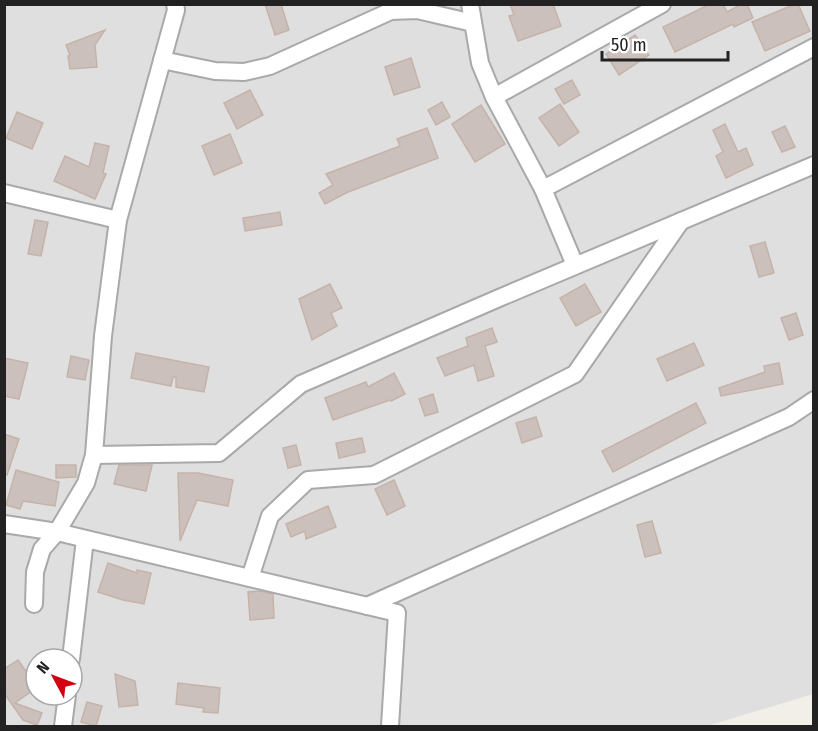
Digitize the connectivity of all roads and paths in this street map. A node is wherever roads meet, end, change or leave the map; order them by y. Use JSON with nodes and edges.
{"nodes":[{"id":1,"x":175,"y":4,"type":"edge"},
{"id":2,"x":470,"y":4,"type":"edge"},
{"id":3,"x":662,"y":4,"type":"edge"},
{"id":4,"x":473,"y":23,"type":"junction"},
{"id":5,"x":813,"y":47,"type":"edge"},
{"id":6,"x":162,"y":60,"type":"junction"},
{"id":7,"x":494,"y":97,"type":"junction"},
{"id":8,"x":813,"y":165,"type":"edge"},
{"id":9,"x":543,"y":189,"type":"junction"},
{"id":10,"x":4,"y":193,"type":"edge"},
{"id":11,"x":118,"y":220,"type":"junction"},
{"id":12,"x":681,"y":221,"type":"junction"},
{"id":13,"x":575,"y":265,"type":"junction"},
{"id":14,"x":813,"y":400,"type":"edge"},
{"id":15,"x":94,"y":455,"type":"junction"},
{"id":16,"x":4,"y":524,"type":"edge"},
{"id":17,"x":57,"y":532,"type":"junction"},
{"id":18,"x":85,"y":539,"type":"junction"},
{"id":19,"x":250,"y":578,"type":"junction"},
{"id":20,"x":34,"y":604,"type":"dead end"},
{"id":21,"x":367,"y":606,"type":"junction"},
{"id":22,"x":72,"y":647,"type":"edge"},
{"id":23,"x":65,"y":707,"type":"edge"},
{"id":24,"x":63,"y":726,"type":"edge"},
{"id":25,"x":390,"y":726,"type":"edge"}],
"edges":[{"from":1,"to":6,"type":"street"},
{"from":2,"to":4,"type":"street"},
{"from":3,"to":7,"type":"street"},
{"from":4,"to":6,"type":"street"},
{"from":4,"to":7,"type":"street"},
{"from":5,"to":9,"type":"street"},
{"from":6,"to":11,"type":"street"},
{"from":7,"to":9,"type":"street"},
{"from":8,"to":12,"type":"street"},
{"from":9,"to":13,"type":"street"},
{"from":10,"to":11,"type":"street"},
{"from":11,"to":15,"type":"street"},
{"from":12,"to":13,"type":"street"},
{"from":12,"to":19,"type":"street"},
{"from":13,"to":15,"type":"street"},
{"from":14,"to":21,"type":"street"},
{"from":15,"to":17,"type":"street"},
{"from":16,"to":17,"type":"street"},
{"from":17,"to":18,"type":"street"},
{"from":17,"to":20,"type":"street"},
{"from":18,"to":19,"type":"street"},
{"from":18,"to":22,"type":"street"},
{"from":19,"to":21,"type":"street"},
{"from":21,"to":25,"type":"street"},
{"from":23,"to":24,"type":"street"}]}
